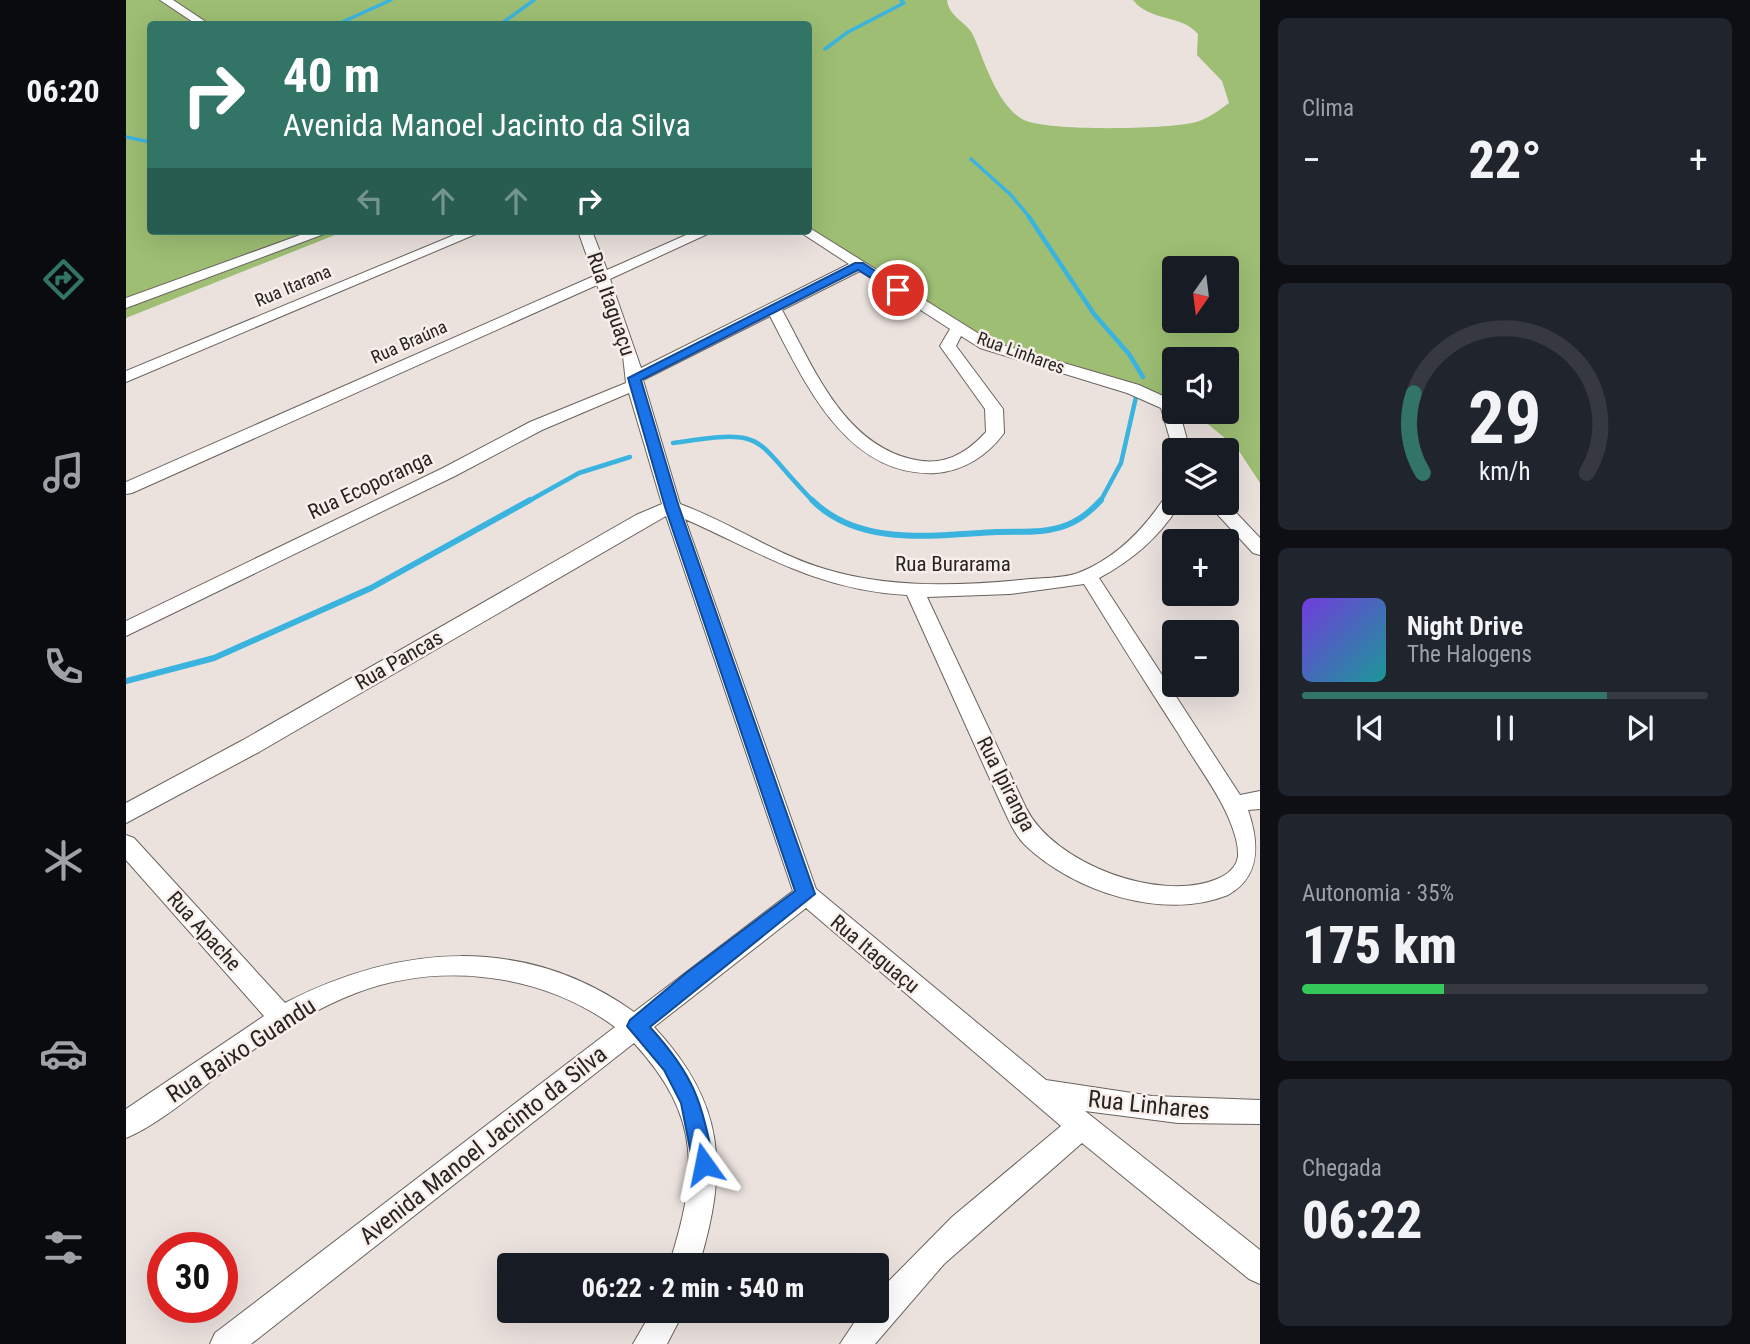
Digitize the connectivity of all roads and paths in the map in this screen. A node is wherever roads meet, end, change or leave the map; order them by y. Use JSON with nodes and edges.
{"nodes":[{"id":1,"x":165,"y":0,"type":"edge"},
{"id":2,"x":198,"y":21,"type":"edge"},
{"id":3,"x":812,"y":234,"type":"edge"},
{"id":4,"x":314,"y":235,"type":"edge"},
{"id":5,"x":466,"y":235,"type":"edge"},
{"id":6,"x":586,"y":235,"type":"edge"},
{"id":7,"x":698,"y":235,"type":"edge"},
{"id":8,"x":859,"y":265,"type":"junction"},
{"id":9,"x":601,"y":278,"type":"junction"},
{"id":10,"x":126,"y":303,"type":"edge"},
{"id":11,"x":773,"y":307,"type":"junction"},
{"id":12,"x":958,"y":328,"type":"junction"},
{"id":13,"x":126,"y":377,"type":"edge"},
{"id":14,"x":634,"y":382,"type":"junction"},
{"id":15,"x":1178,"y":438,"type":"edge"},
{"id":16,"x":126,"y":489,"type":"edge"},
{"id":17,"x":672,"y":507,"type":"junction"},
{"id":18,"x":1163,"y":515,"type":"edge"},
{"id":19,"x":1227,"y":515,"type":"edge"},
{"id":20,"x":1260,"y":549,"type":"edge"},
{"id":21,"x":1088,"y":576,"type":"junction"},
{"id":22,"x":914,"y":590,"type":"junction"},
{"id":23,"x":126,"y":629,"type":"edge"},
{"id":24,"x":1260,"y":800,"type":"edge"},
{"id":25,"x":1234,"y":804,"type":"junction"},
{"id":26,"x":126,"y":814,"type":"edge"},
{"id":27,"x":126,"y":844,"type":"edge"},
{"id":28,"x":806,"y":894,"type":"junction"},
{"id":29,"x":283,"y":1019,"type":"junction"},
{"id":30,"x":637,"y":1026,"type":"junction"},
{"id":31,"x":1039,"y":1091,"type":"junction"},
{"id":32,"x":1260,"y":1112,"type":"edge"},
{"id":33,"x":126,"y":1125,"type":"edge"},
{"id":34,"x":1083,"y":1125,"type":"junction"},
{"id":35,"x":688,"y":1253,"type":"edge"},
{"id":36,"x":1260,"y":1269,"type":"edge"},
{"id":37,"x":662,"y":1323,"type":"edge"},
{"id":38,"x":226,"y":1344,"type":"edge"},
{"id":39,"x":649,"y":1344,"type":"edge"},
{"id":40,"x":856,"y":1344,"type":"edge"}],
"edges":[{"from":1,"to":2,"type":"street"},
{"from":3,"to":8,"type":"street","name":"Rua Linhares"},
{"from":4,"to":10,"type":"street"},
{"from":5,"to":13,"type":"street","name":"Rua Itarana"},
{"from":6,"to":9,"type":"street","name":"Rua Itaguaçu"},
{"from":7,"to":9,"type":"street","name":"Rua Braúna"},
{"from":8,"to":11,"type":"street","name":"Rua Ecoporanga"},
{"from":8,"to":12,"type":"street","name":"Rua Linhares"},
{"from":9,"to":14,"type":"street","name":"Rua Itaguaçu"},
{"from":9,"to":16,"type":"street","name":"Rua Braúna"},
{"from":11,"to":12,"type":"street"},
{"from":11,"to":14,"type":"street","name":"Rua Ecoporanga"},
{"from":12,"to":15,"type":"street","name":"Rua Linhares"},
{"from":14,"to":17,"type":"street","name":"Rua Itaguaçu"},
{"from":14,"to":23,"type":"street","name":"Rua Ecoporanga"},
{"from":17,"to":22,"type":"street","name":"Rua Burarama"},
{"from":17,"to":26,"type":"street","name":"Rua Pancas"},
{"from":17,"to":28,"type":"street","name":"Rua Itaguaçu"},
{"from":18,"to":21,"type":"street","name":"Rua Burarama"},
{"from":19,"to":20,"type":"street"},
{"from":21,"to":22,"type":"street","name":"Rua Burarama"},
{"from":21,"to":25,"type":"street","name":"Rua Ipiranga"},
{"from":22,"to":25,"type":"street","name":"Rua Ipiranga"},
{"from":24,"to":25,"type":"street"},
{"from":27,"to":29,"type":"street","name":"Rua Apache"},
{"from":28,"to":30,"type":"street","name":"Avenida Manoel Jacinto da Silva"},
{"from":28,"to":31,"type":"street","name":"Rua Itaguaçu"},
{"from":29,"to":30,"type":"street","name":"Rua Baixo Guandu"},
{"from":29,"to":33,"type":"street","name":"Rua Baixo Guandu"},
{"from":30,"to":35,"type":"street","name":"Rua Baixo Guandu"},
{"from":30,"to":38,"type":"street","name":"Avenida Manoel Jacinto da Silva"},
{"from":31,"to":32,"type":"street","name":"Rua Linhares"},
{"from":31,"to":34,"type":"street","name":"Rua Itaguaçu"},
{"from":34,"to":36,"type":"street","name":"Rua Itaguaçu"},
{"from":34,"to":40,"type":"street"},
{"from":37,"to":39,"type":"street"}]}
